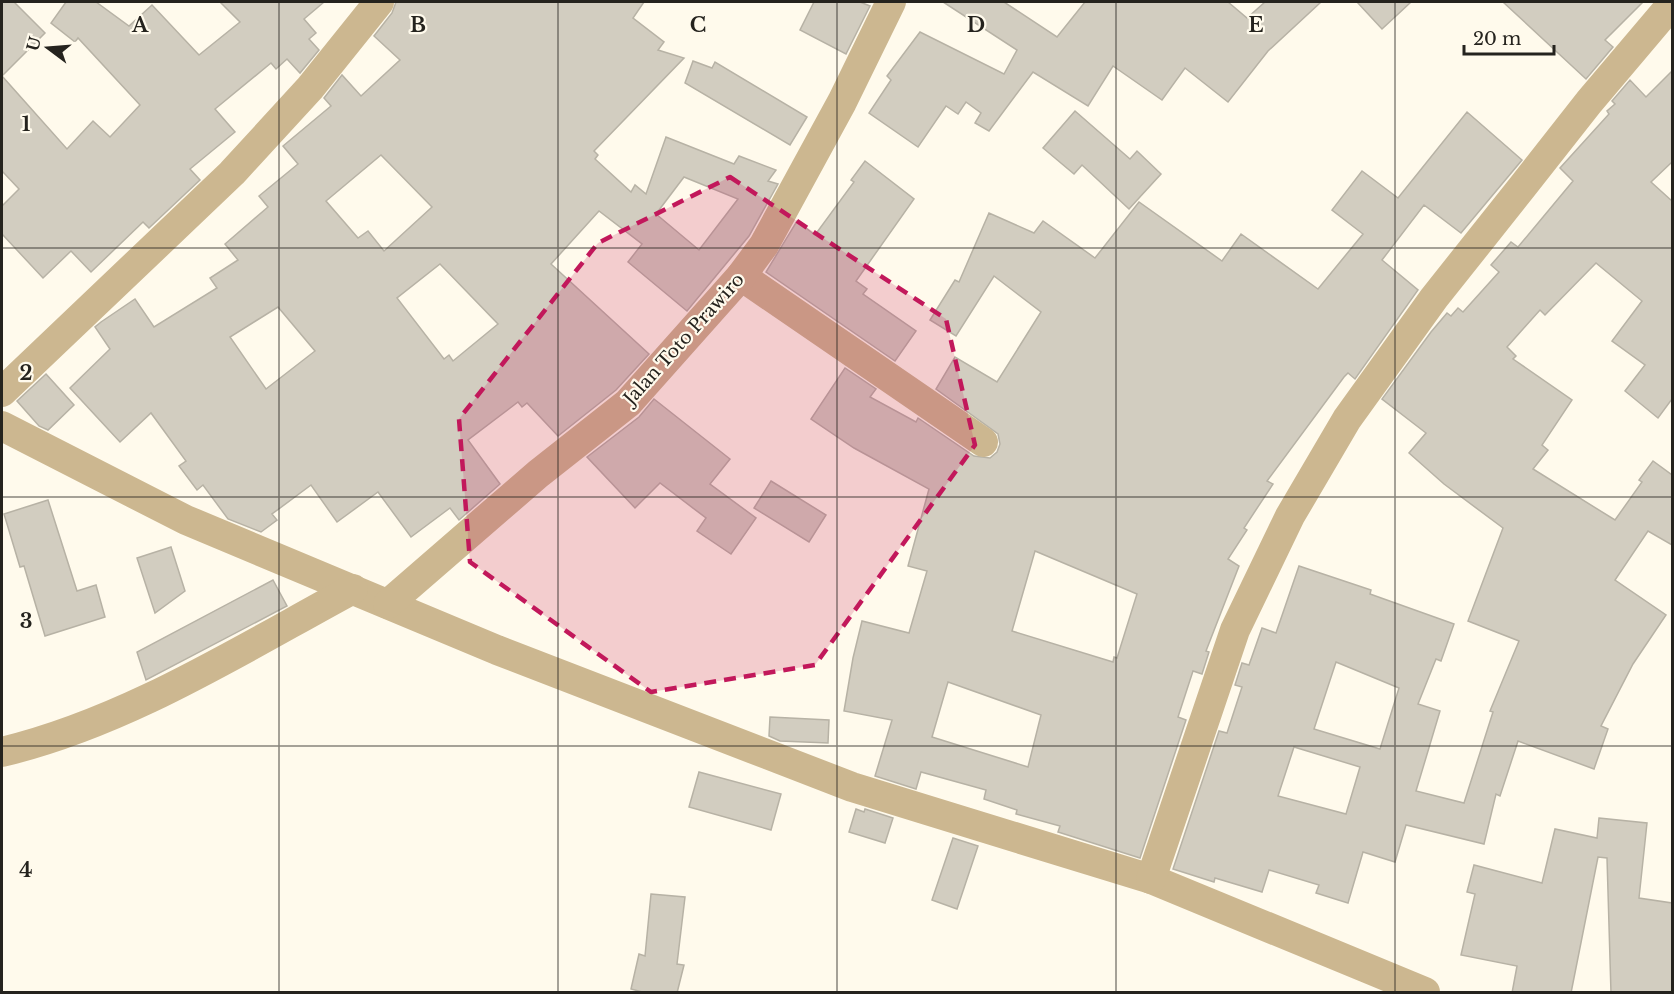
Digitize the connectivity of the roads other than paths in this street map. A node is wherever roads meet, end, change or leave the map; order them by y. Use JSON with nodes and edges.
{"nodes":[{"id":1,"x":379,"y":2,"type":"edge"},
{"id":2,"x":891,"y":2,"type":"edge"},
{"id":3,"x":1672,"y":4,"type":"edge"},
{"id":4,"x":741,"y":276,"type":"junction"},
{"id":5,"x":2,"y":392,"type":"edge"},
{"id":6,"x":2,"y":426,"type":"edge"},
{"id":7,"x":983,"y":442,"type":"dead end"},
{"id":8,"x":353,"y":589,"type":"junction"},
{"id":9,"x":388,"y":604,"type":"junction"},
{"id":10,"x":2,"y":752,"type":"edge"},
{"id":11,"x":1151,"y":879,"type":"junction"},
{"id":12,"x":1425,"y":993,"type":"edge"}],
"edges":[{"from":1,"to":5,"type":"street"},
{"from":2,"to":4,"type":"street","name":"Jalan Toto Prawiro"},
{"from":3,"to":11,"type":"street"},
{"from":4,"to":7,"type":"street"},
{"from":4,"to":9,"type":"street","name":"Jalan Toto Prawiro"},
{"from":6,"to":8,"type":"street"},
{"from":8,"to":9,"type":"street"},
{"from":8,"to":10,"type":"street"},
{"from":9,"to":11,"type":"street"},
{"from":11,"to":12,"type":"street"}]}
